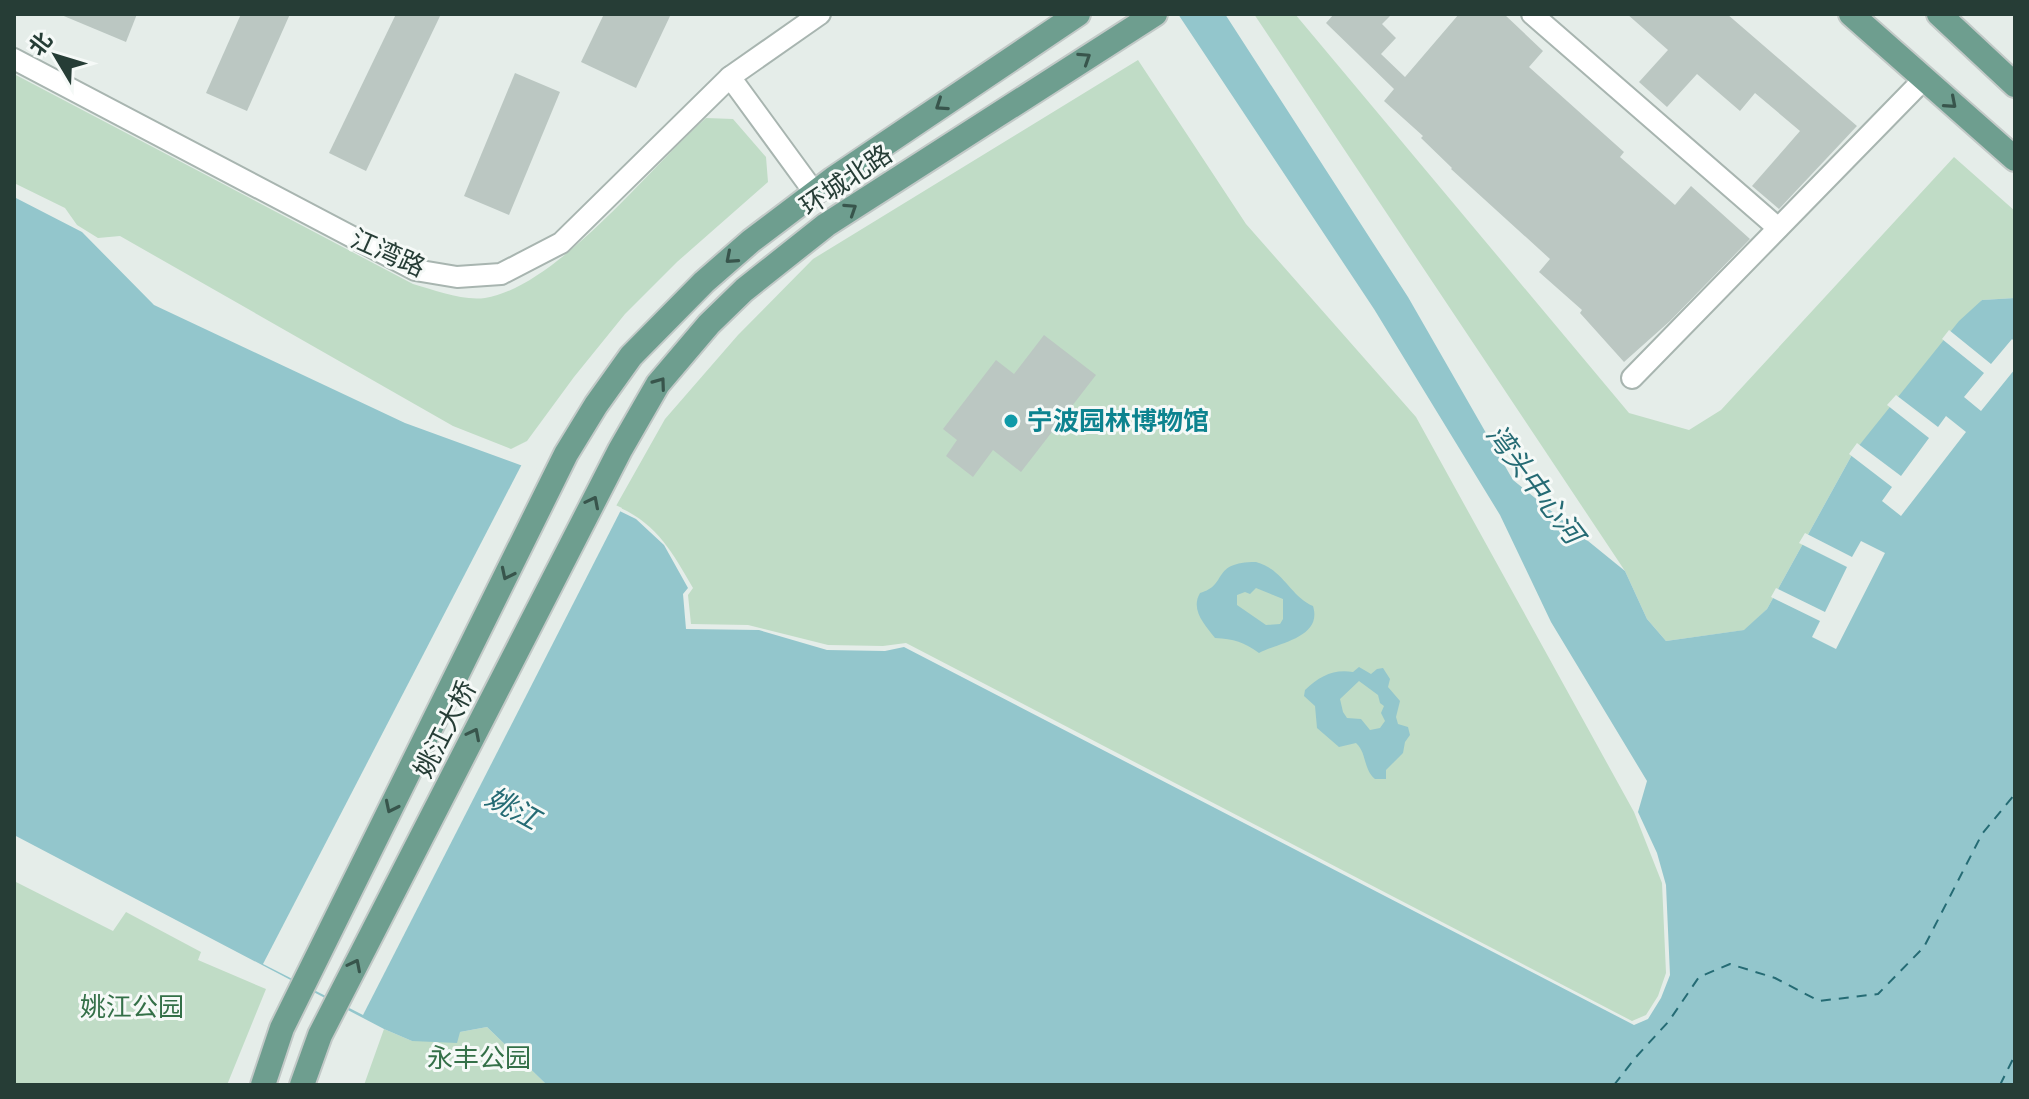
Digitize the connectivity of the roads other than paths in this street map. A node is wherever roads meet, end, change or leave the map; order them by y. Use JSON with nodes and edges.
{"nodes":[{"id":1,"x":820,"y":14,"type":"edge"},
{"id":2,"x":1078,"y":14,"type":"edge"},
{"id":3,"x":1155,"y":14,"type":"edge"},
{"id":4,"x":1532,"y":14,"type":"edge"},
{"id":5,"x":1851,"y":14,"type":"edge"},
{"id":6,"x":1939,"y":14,"type":"edge"},
{"id":7,"x":14,"y":59,"type":"edge"},
{"id":8,"x":730,"y":77,"type":"junction"},
{"id":9,"x":1924,"y":79,"type":"junction"},
{"id":10,"x":2015,"y":85,"type":"edge"},
{"id":11,"x":2015,"y":159,"type":"edge"},
{"id":12,"x":814,"y":192,"type":"junction"},
{"id":13,"x":1778,"y":228,"type":"junction"},
{"id":14,"x":1632,"y":378,"type":"dead end"},
{"id":15,"x":620,"y":450,"type":"joint"},
{"id":16,"x":566,"y":454,"type":"joint"},
{"id":17,"x":263,"y":1082,"type":"edge"},
{"id":18,"x":302,"y":1085,"type":"edge"}],
"edges":[{"from":1,"to":8,"type":"street","name":"江湾路"},
{"from":2,"to":12,"type":"main road","name":"环城北路","one_way":true},
{"from":15,"to":3,"type":"main road","name":"环城北路","one_way":true},
{"from":4,"to":13,"type":"street"},
{"from":5,"to":9,"type":"main road"},
{"from":6,"to":10,"type":"main road"},
{"from":7,"to":8,"type":"street","name":"江湾路"},
{"from":8,"to":12,"type":"street"},
{"from":9,"to":11,"type":"main road","one_way":true},
{"from":9,"to":13,"type":"street"},
{"from":12,"to":16,"type":"main road","name":"环城北路","one_way":true},
{"from":13,"to":14,"type":"street"},
{"from":18,"to":15,"type":"main road","name":"姚江大桥","one_way":true},
{"from":16,"to":17,"type":"main road","name":"姚江大桥","one_way":true}]}
